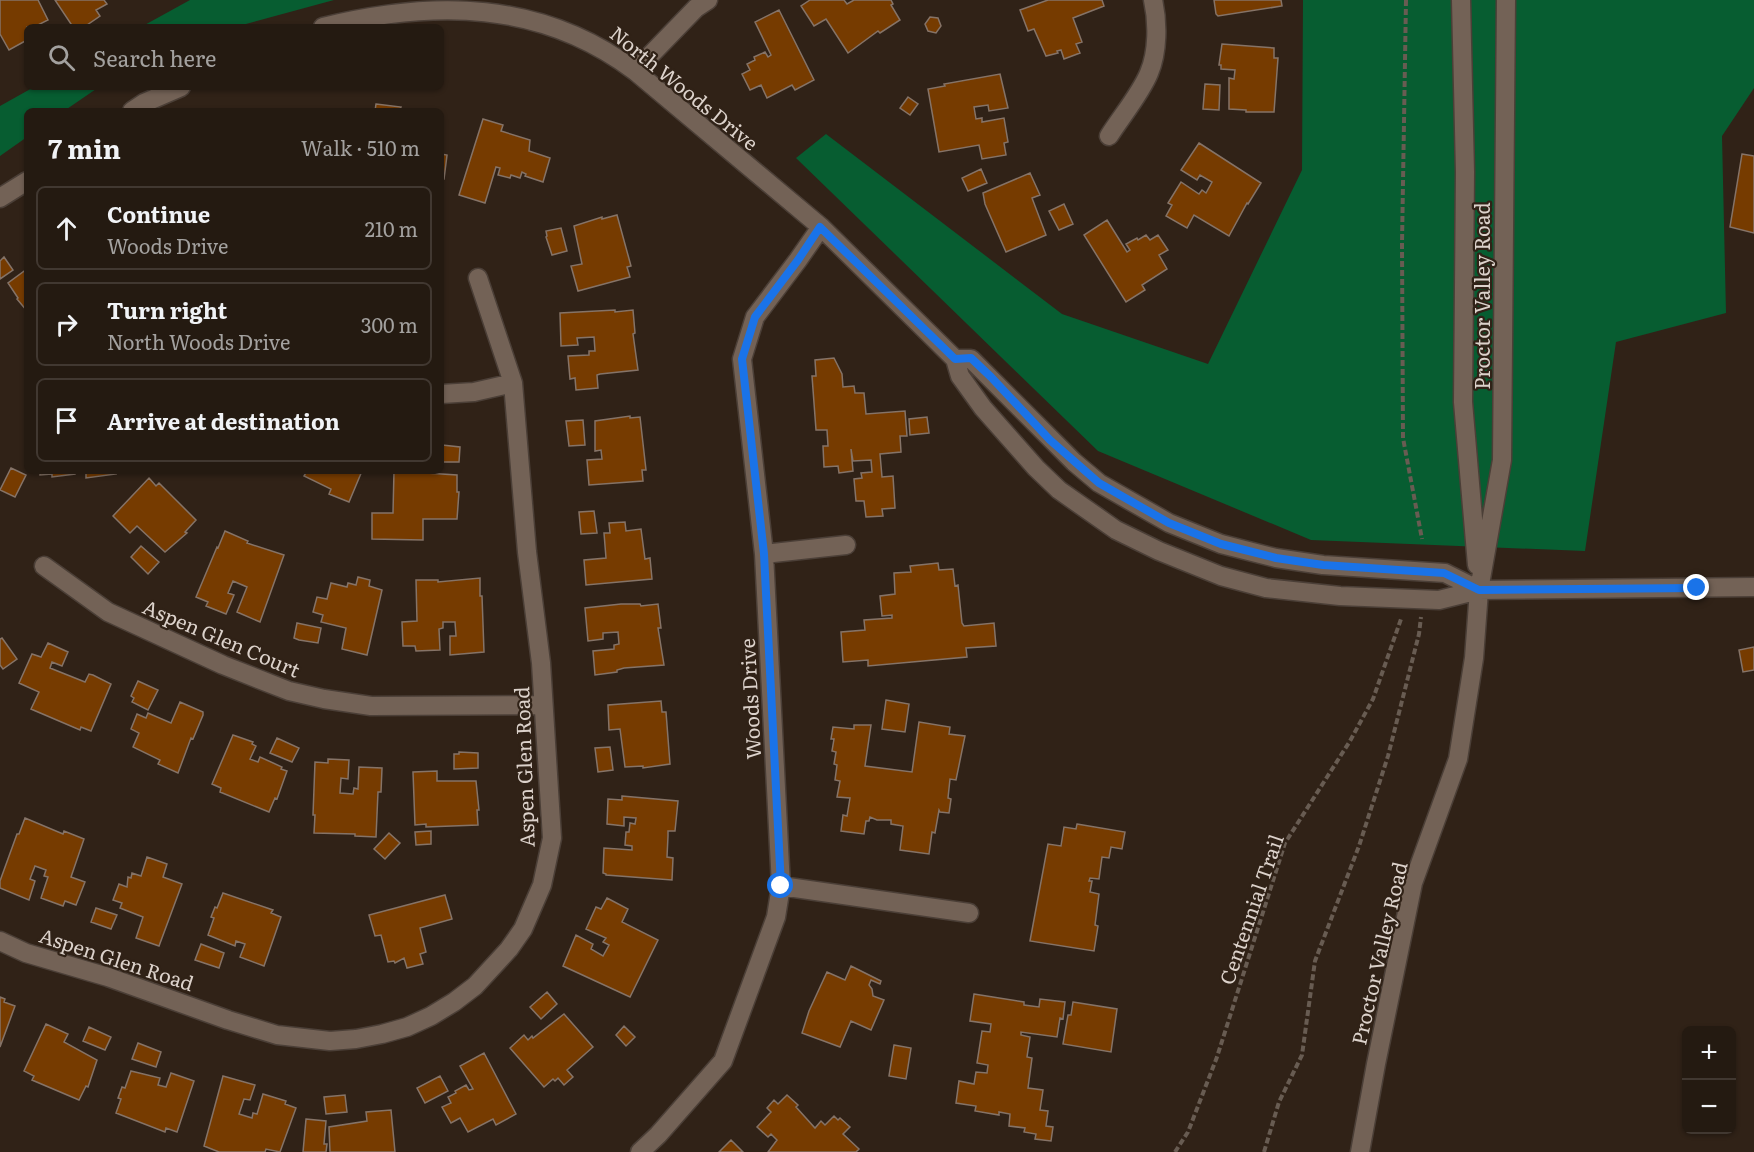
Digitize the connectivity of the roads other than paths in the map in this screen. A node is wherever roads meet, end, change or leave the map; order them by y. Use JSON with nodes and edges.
{"nodes":[{"id":1,"x":708,"y":0,"type":"edge"},
{"id":2,"x":1153,"y":0,"type":"edge"},
{"id":3,"x":1461,"y":0,"type":"edge"},
{"id":4,"x":1506,"y":0,"type":"edge"},
{"id":5,"x":331,"y":24,"type":"edge"},
{"id":6,"x":635,"y":71,"type":"junction"},
{"id":7,"x":175,"y":90,"type":"edge"},
{"id":8,"x":142,"y":108,"type":"edge"},
{"id":9,"x":1109,"y":136,"type":"dead end"},
{"id":10,"x":24,"y":182,"type":"edge"},
{"id":11,"x":0,"y":198,"type":"edge"},
{"id":12,"x":820,"y":227,"type":"junction"},
{"id":13,"x":478,"y":278,"type":"dead end"},
{"id":14,"x":955,"y":359,"type":"junction"},
{"id":15,"x":513,"y":383,"type":"junction"},
{"id":16,"x":444,"y":394,"type":"edge"},
{"id":17,"x":846,"y":545,"type":"dead end"},
{"id":18,"x":764,"y":554,"type":"junction"},
{"id":19,"x":44,"y":566,"type":"dead end"},
{"id":20,"x":1754,"y":587,"type":"edge"},
{"id":21,"x":1479,"y":590,"type":"junction"},
{"id":22,"x":543,"y":705,"type":"junction"},
{"id":23,"x":781,"y":886,"type":"junction"},
{"id":24,"x":969,"y":913,"type":"dead end"},
{"id":25,"x":0,"y":941,"type":"edge"},
{"id":26,"x":640,"y":1152,"type":"edge"},
{"id":27,"x":1360,"y":1152,"type":"edge"}],
"edges":[{"from":1,"to":6,"type":"street"},
{"from":2,"to":9,"type":"street"},
{"from":3,"to":21,"type":"street","name":"Proctor Valley Road"},
{"from":4,"to":21,"type":"street","name":"Proctor Valley Road"},
{"from":5,"to":6,"type":"street","name":"North Woods Drive"},
{"from":6,"to":12,"type":"street","name":"North Woods Drive"},
{"from":7,"to":8,"type":"street"},
{"from":10,"to":11,"type":"street"},
{"from":12,"to":14,"type":"street","name":"North Woods Drive"},
{"from":12,"to":18,"type":"street","name":"Woods Drive"},
{"from":13,"to":15,"type":"street","name":"Aspen Glen Road"},
{"from":14,"to":21,"type":"street","name":"North Woods Drive"},
{"from":14,"to":21,"type":"street","name":"North Woods Drive"},
{"from":15,"to":16,"type":"street"},
{"from":15,"to":22,"type":"street","name":"Aspen Glen Road"},
{"from":17,"to":18,"type":"street"},
{"from":18,"to":23,"type":"street","name":"Woods Drive"},
{"from":19,"to":22,"type":"street","name":"Aspen Glen Court"},
{"from":20,"to":21,"type":"street","name":"North Woods Drive"},
{"from":21,"to":27,"type":"street","name":"Proctor Valley Road"},
{"from":22,"to":25,"type":"street","name":"Aspen Glen Road"},
{"from":23,"to":24,"type":"street"},
{"from":23,"to":26,"type":"street","name":"Woods Drive"}]}
